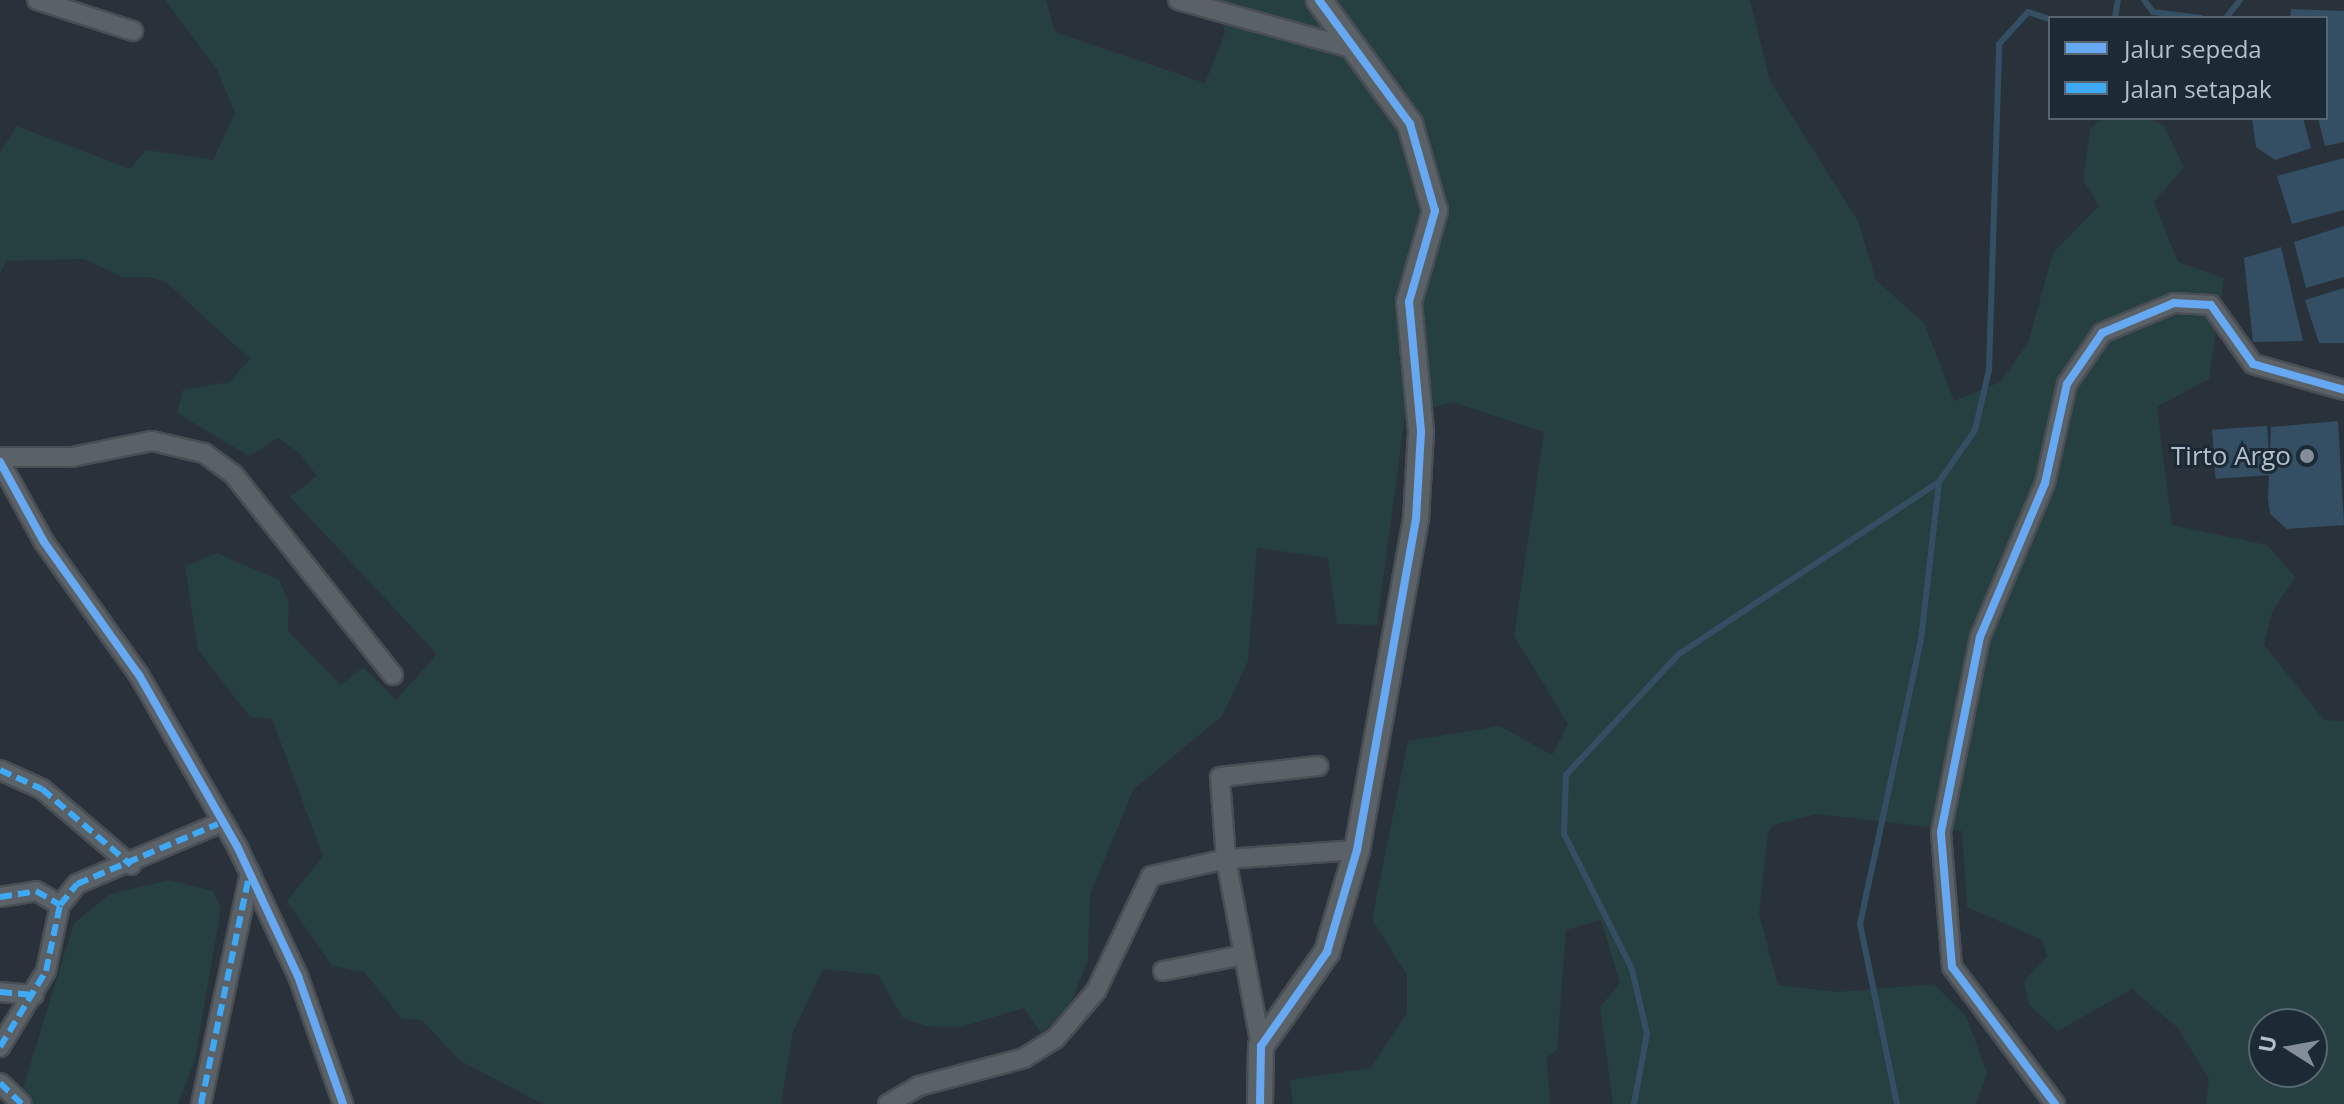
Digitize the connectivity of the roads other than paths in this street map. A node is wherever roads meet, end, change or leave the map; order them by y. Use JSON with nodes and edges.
{"nodes":[{"id":1,"x":37,"y":0,"type":"edge"},
{"id":2,"x":1178,"y":0,"type":"edge"},
{"id":3,"x":1319,"y":0,"type":"edge"},
{"id":4,"x":133,"y":31,"type":"dead end"},
{"id":5,"x":1355,"y":49,"type":"junction"},
{"id":6,"x":2344,"y":390,"type":"edge"},
{"id":7,"x":0,"y":460,"type":"edge"},
{"id":8,"x":7,"y":494,"type":"edge"},
{"id":9,"x":393,"y":675,"type":"dead end"},
{"id":10,"x":1318,"y":766,"type":"dead end"},
{"id":11,"x":0,"y":770,"type":"edge"},
{"id":12,"x":218,"y":824,"type":"junction"},
{"id":13,"x":1357,"y":850,"type":"junction"},
{"id":14,"x":1226,"y":859,"type":"junction"},
{"id":15,"x":131,"y":865,"type":"junction"},
{"id":16,"x":250,"y":873,"type":"junction"},
{"id":17,"x":0,"y":897,"type":"edge"},
{"id":18,"x":60,"y":905,"type":"junction"},
{"id":19,"x":1243,"y":955,"type":"junction"},
{"id":20,"x":1163,"y":971,"type":"dead end"},
{"id":21,"x":0,"y":992,"type":"edge"},
{"id":22,"x":34,"y":995,"type":"junction"},
{"id":23,"x":1261,"y":1046,"type":"junction"},
{"id":24,"x":0,"y":1047,"type":"edge"},
{"id":25,"x":0,"y":1083,"type":"edge"},
{"id":26,"x":340,"y":1103,"type":"edge"},
{"id":27,"x":22,"y":1104,"type":"edge"},
{"id":28,"x":201,"y":1104,"type":"edge"},
{"id":29,"x":888,"y":1104,"type":"edge"},
{"id":30,"x":1260,"y":1104,"type":"edge"},
{"id":31,"x":2055,"y":1104,"type":"edge"}],
"edges":[{"from":1,"to":4,"type":"street"},
{"from":2,"to":5,"type":"street"},
{"from":3,"to":5,"type":"street"},
{"from":5,"to":13,"type":"street"},
{"from":6,"to":31,"type":"street"},
{"from":7,"to":8,"type":"street"},
{"from":7,"to":9,"type":"street"},
{"from":8,"to":12,"type":"street"},
{"from":10,"to":14,"type":"street"},
{"from":11,"to":15,"type":"street"},
{"from":12,"to":15,"type":"street"},
{"from":12,"to":16,"type":"street"},
{"from":13,"to":14,"type":"street"},
{"from":13,"to":23,"type":"street"},
{"from":14,"to":19,"type":"street"},
{"from":14,"to":29,"type":"street"},
{"from":15,"to":18,"type":"street"},
{"from":16,"to":26,"type":"street"},
{"from":16,"to":28,"type":"street"},
{"from":17,"to":18,"type":"street"},
{"from":18,"to":22,"type":"street"},
{"from":19,"to":20,"type":"street"},
{"from":19,"to":23,"type":"street"},
{"from":21,"to":22,"type":"street"},
{"from":22,"to":24,"type":"street"},
{"from":23,"to":30,"type":"street"},
{"from":25,"to":27,"type":"street"}]}
